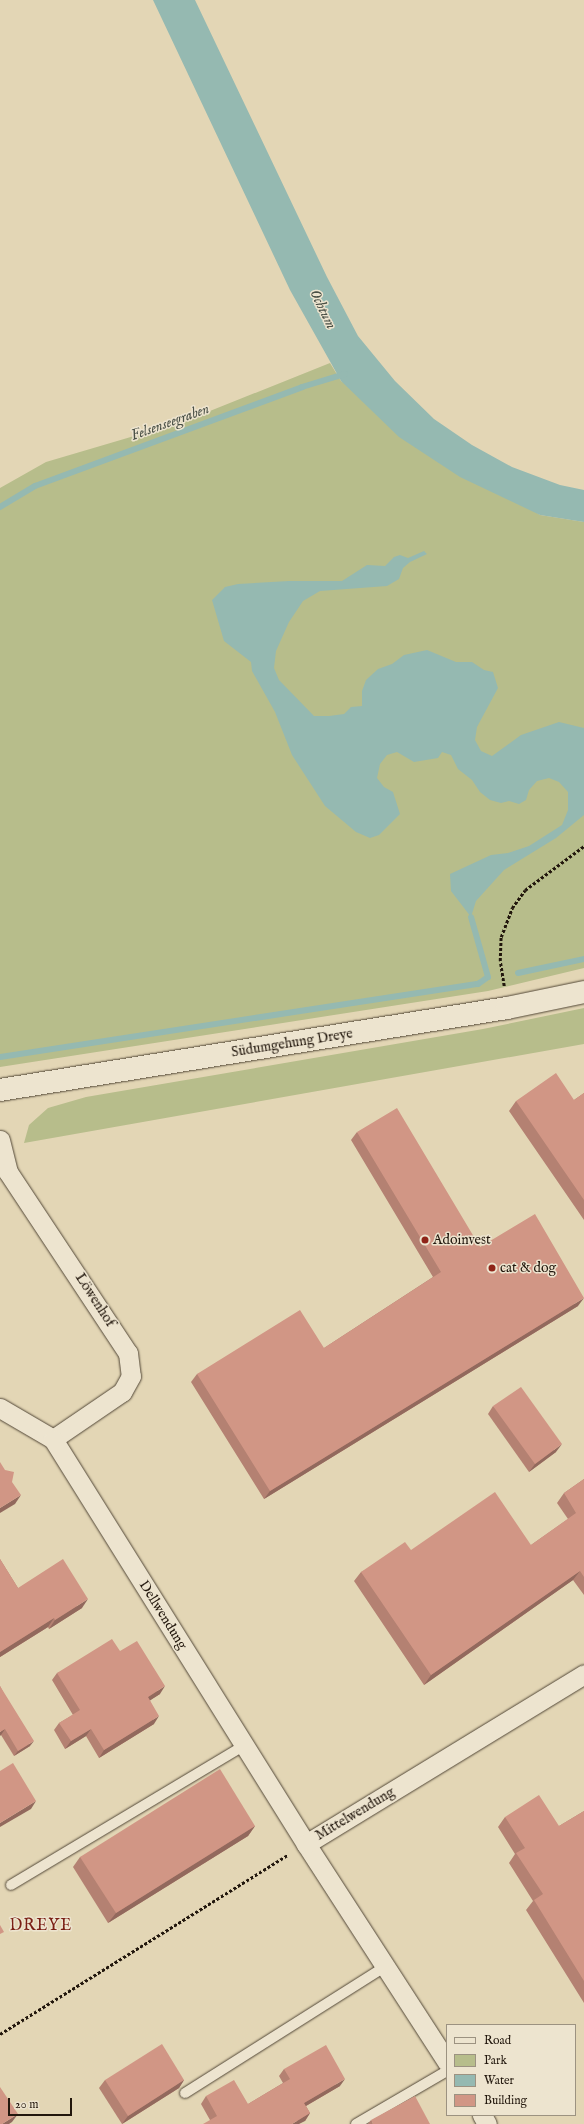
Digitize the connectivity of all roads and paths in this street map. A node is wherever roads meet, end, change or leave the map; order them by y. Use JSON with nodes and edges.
{"nodes":[{"id":1,"x":584,"y":846,"type":"edge"},
{"id":2,"x":584,"y":992,"type":"edge"},
{"id":3,"x":507,"y":1008,"type":"junction"},
{"id":4,"x":0,"y":1090,"type":"edge"},
{"id":5,"x":0,"y":1140,"type":"edge"},
{"id":6,"x":0,"y":1408,"type":"edge"},
{"id":7,"x":53,"y":1439,"type":"junction"},
{"id":8,"x":584,"y":1674,"type":"edge"},
{"id":9,"x":245,"y":1745,"type":"junction"},
{"id":10,"x":306,"y":1844,"type":"junction"},
{"id":11,"x":11,"y":1885,"type":"dead end"},
{"id":12,"x":386,"y":1966,"type":"junction"},
{"id":13,"x":0,"y":2034,"type":"edge"},
{"id":14,"x":446,"y":2060,"type":"edge"},
{"id":15,"x":446,"y":2072,"type":"edge"},
{"id":16,"x":185,"y":2093,"type":"edge"},
{"id":17,"x":356,"y":2124,"type":"edge"}],
"edges":[{"from":1,"to":3,"type":"path"},
{"from":2,"to":3,"type":"main road","name":"Südumgehung Dreye"},
{"from":3,"to":4,"type":"main road","name":"Südumgehung Dreye"},
{"from":5,"to":7,"type":"street","name":"Löwenhof"},
{"from":6,"to":7,"type":"street","name":"Dellwendung"},
{"from":7,"to":9,"type":"street","name":"Dellwendung"},
{"from":8,"to":10,"type":"street","name":"Mittelwendung"},
{"from":9,"to":10,"type":"street","name":"Dellwendung"},
{"from":9,"to":11,"type":"lane"},
{"from":10,"to":12,"type":"street","name":"Mittelwendung"},
{"from":10,"to":13,"type":"path"},
{"from":12,"to":14,"type":"street","name":"Mittelwendung"},
{"from":12,"to":16,"type":"lane"},
{"from":15,"to":17,"type":"lane"}]}
